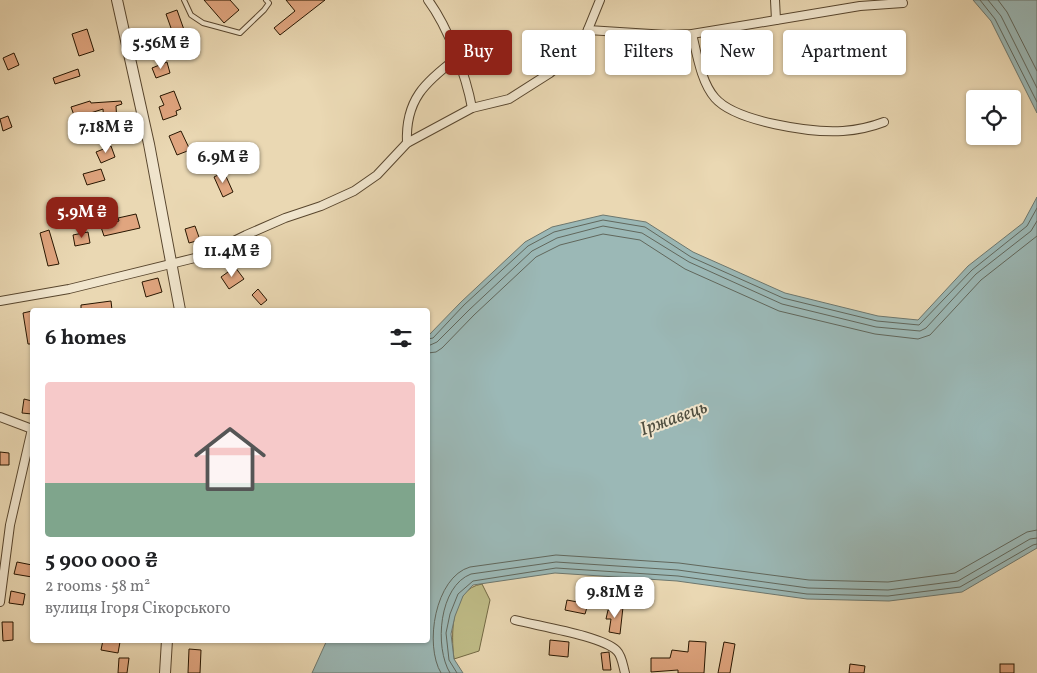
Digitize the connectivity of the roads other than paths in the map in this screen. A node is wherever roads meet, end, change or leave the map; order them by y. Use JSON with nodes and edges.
{"nodes":[{"id":1,"x":117,"y":0,"type":"edge"},
{"id":2,"x":184,"y":0,"type":"edge"},
{"id":3,"x":266,"y":0,"type":"edge"},
{"id":4,"x":428,"y":0,"type":"edge"},
{"id":5,"x":600,"y":0,"type":"edge"},
{"id":6,"x":776,"y":0,"type":"edge"},
{"id":7,"x":903,"y":4,"type":"dead end"},
{"id":8,"x":776,"y":20,"type":"junction"},
{"id":9,"x":588,"y":30,"type":"edge"},
{"id":10,"x":595,"y":30,"type":"edge"},
{"id":11,"x":445,"y":32,"type":"edge"},
{"id":12,"x":692,"y":34,"type":"junction"},
{"id":13,"x":445,"y":67,"type":"edge"},
{"id":14,"x":463,"y":75,"type":"edge"},
{"id":15,"x":547,"y":75,"type":"edge"},
{"id":16,"x":472,"y":108,"type":"junction"},
{"id":17,"x":884,"y":122,"type":"dead end"},
{"id":18,"x":407,"y":143,"type":"junction"},
{"id":19,"x":173,"y":264,"type":"junction"},
{"id":20,"x":0,"y":302,"type":"edge"},
{"id":21,"x":180,"y":308,"type":"edge"},
{"id":22,"x":0,"y":416,"type":"edge"},
{"id":23,"x":30,"y":428,"type":"edge"},
{"id":24,"x":30,"y":438,"type":"edge"},
{"id":25,"x":0,"y":602,"type":"edge"},
{"id":26,"x":516,"y":620,"type":"dead end"},
{"id":27,"x":167,"y":643,"type":"edge"},
{"id":28,"x":165,"y":673,"type":"edge"},
{"id":29,"x":624,"y":673,"type":"edge"}],
"edges":[{"from":1,"to":19,"type":"street"},
{"from":2,"to":3,"type":"lane"},
{"from":4,"to":11,"type":"street"},
{"from":5,"to":9,"type":"street"},
{"from":6,"to":8,"type":"street"},
{"from":7,"to":8,"type":"street"},
{"from":8,"to":12,"type":"street"},
{"from":10,"to":12,"type":"street"},
{"from":12,"to":17,"type":"street"},
{"from":13,"to":18,"type":"street"},
{"from":14,"to":16,"type":"street"},
{"from":15,"to":16,"type":"street"},
{"from":16,"to":18,"type":"street"},
{"from":18,"to":19,"type":"street"},
{"from":19,"to":20,"type":"street"},
{"from":19,"to":21,"type":"street"},
{"from":22,"to":23,"type":"street"},
{"from":24,"to":25,"type":"street"},
{"from":26,"to":29,"type":"street"},
{"from":27,"to":28,"type":"street"}]}
